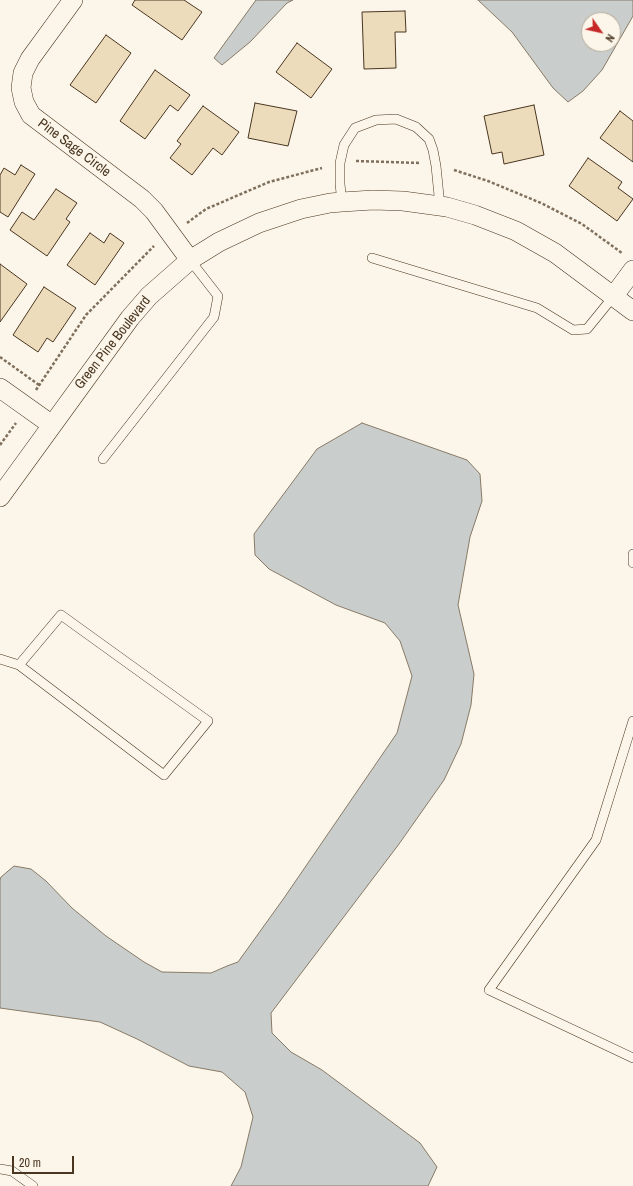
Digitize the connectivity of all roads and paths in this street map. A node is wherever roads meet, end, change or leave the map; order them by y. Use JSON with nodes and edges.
{"nodes":[{"id":1,"x":73,"y":0,"type":"edge"},
{"id":2,"x":356,"y":161,"type":"dead end"},
{"id":3,"x":426,"y":163,"type":"dead end"},
{"id":4,"x":322,"y":168,"type":"dead end"},
{"id":5,"x":454,"y":170,"type":"dead end"},
{"id":6,"x":342,"y":202,"type":"junction"},
{"id":7,"x":440,"y":206,"type":"junction"},
{"id":8,"x":187,"y":223,"type":"dead end"},
{"id":9,"x":155,"y":245,"type":"dead end"},
{"id":10,"x":622,"y":253,"type":"dead end"},
{"id":11,"x":372,"y":258,"type":"dead end"},
{"id":12,"x":190,"y":260,"type":"junction"},
{"id":13,"x":633,"y":270,"type":"edge"},
{"id":14,"x":613,"y":297,"type":"junction"},
{"id":15,"x":633,"y":311,"type":"edge"},
{"id":16,"x":0,"y":357,"type":"edge"},
{"id":17,"x":39,"y":385,"type":"junction"},
{"id":18,"x":0,"y":388,"type":"edge"},
{"id":19,"x":35,"y":391,"type":"dead end"},
{"id":20,"x":18,"y":420,"type":"dead end"},
{"id":21,"x":52,"y":425,"type":"junction"},
{"id":22,"x":0,"y":445,"type":"edge"},
{"id":23,"x":103,"y":459,"type":"dead end"},
{"id":24,"x":0,"y":496,"type":"edge"},
{"id":25,"x":633,"y":554,"type":"edge"},
{"id":26,"x":633,"y":563,"type":"edge"},
{"id":27,"x":0,"y":659,"type":"edge"},
{"id":28,"x":19,"y":665,"type":"junction"},
{"id":29,"x":633,"y":721,"type":"edge"},
{"id":30,"x":633,"y":1058,"type":"edge"},
{"id":31,"x":0,"y":1169,"type":"edge"},
{"id":32,"x":33,"y":1186,"type":"edge"}],
"edges":[{"from":1,"to":12,"type":"street","name":"Pine Sage Circle"},
{"from":2,"to":3,"type":"path"},
{"from":4,"to":8,"type":"path"},
{"from":5,"to":10,"type":"path"},
{"from":6,"to":7,"type":"street","name":"Green Pine Boulevard"},
{"from":6,"to":7,"type":"lane"},
{"from":6,"to":12,"type":"street","name":"Green Pine Boulevard"},
{"from":7,"to":14,"type":"street","name":"Green Pine Boulevard"},
{"from":9,"to":17,"type":"path"},
{"from":11,"to":14,"type":"lane"},
{"from":12,"to":21,"type":"street","name":"Green Pine Boulevard"},
{"from":12,"to":23,"type":"lane"},
{"from":13,"to":14,"type":"street"},
{"from":14,"to":15,"type":"street","name":"Green Pine Boulevard"},
{"from":16,"to":17,"type":"path"},
{"from":17,"to":19,"type":"path"},
{"from":18,"to":21,"type":"street"},
{"from":20,"to":22,"type":"path"},
{"from":21,"to":24,"type":"street","name":"Green Pine Boulevard"},
{"from":25,"to":26,"type":"lane"},
{"from":27,"to":28,"type":"lane"},
{"from":28,"to":28,"type":"lane"},
{"from":29,"to":30,"type":"lane"},
{"from":31,"to":32,"type":"lane"}]}
